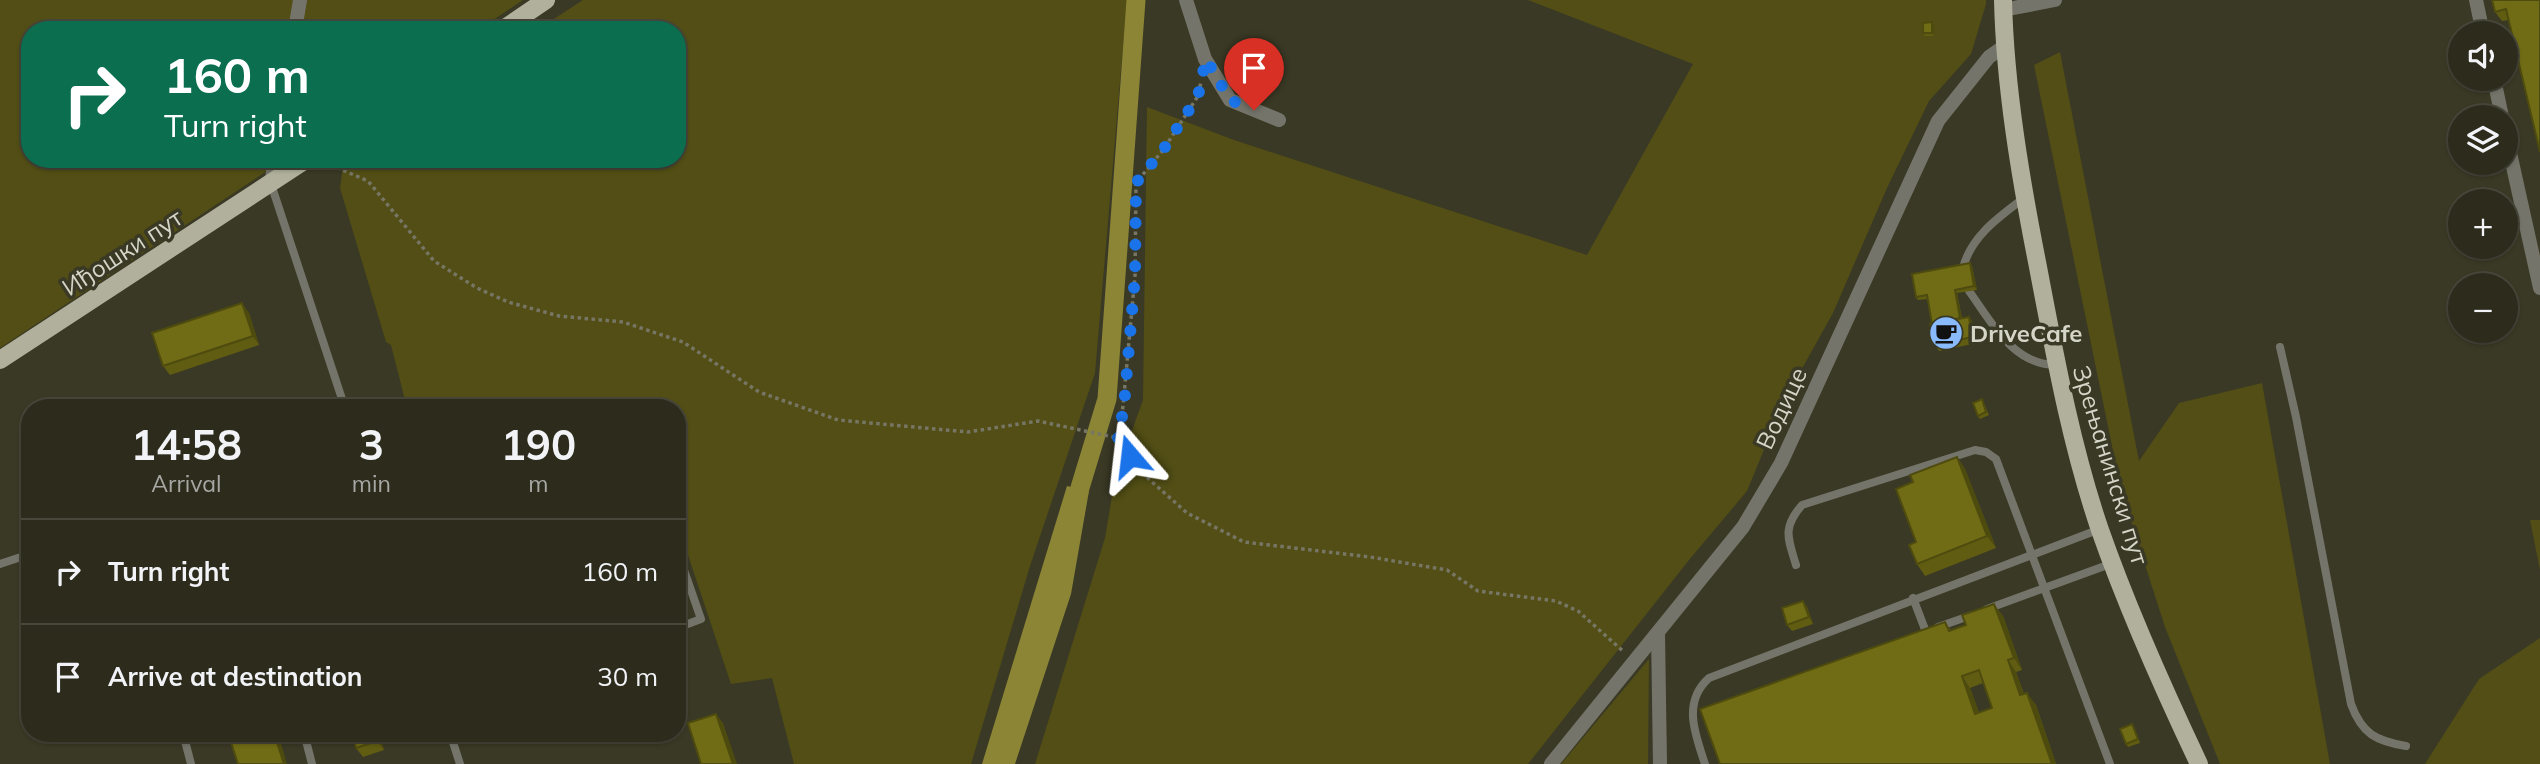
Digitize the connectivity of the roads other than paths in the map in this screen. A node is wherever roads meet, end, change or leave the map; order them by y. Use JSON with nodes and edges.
{"nodes":[{"id":1,"x":300,"y":0,"type":"edge"},
{"id":2,"x":546,"y":0,"type":"edge"},
{"id":3,"x":1186,"y":0,"type":"edge"},
{"id":4,"x":2055,"y":0,"type":"edge"},
{"id":5,"x":2476,"y":0,"type":"edge"},
{"id":6,"x":2003,"y":5,"type":"edge"},
{"id":7,"x":296,"y":21,"type":"edge"},
{"id":8,"x":515,"y":21,"type":"edge"},
{"id":9,"x":2480,"y":21,"type":"edge"},
{"id":10,"x":2006,"y":45,"type":"junction"},
{"id":11,"x":1279,"y":120,"type":"dead end"},
{"id":12,"x":274,"y":168,"type":"edge"},
{"id":13,"x":294,"y":168,"type":"edge"},
{"id":14,"x":2515,"y":175,"type":"edge"},
{"id":15,"x":271,"y":184,"type":"junction"},
{"id":16,"x":2024,"y":198,"type":"junction"},
{"id":17,"x":1963,"y":268,"type":"edge"},
{"id":18,"x":2540,"y":288,"type":"edge"},
{"id":19,"x":1969,"y":291,"type":"edge"},
{"id":20,"x":2280,"y":347,"type":"dead end"},
{"id":21,"x":0,"y":360,"type":"edge"},
{"id":22,"x":2055,"y":365,"type":"junction"},
{"id":23,"x":342,"y":399,"type":"edge"},
{"id":24,"x":2100,"y":528,"type":"junction"},
{"id":25,"x":2031,"y":554,"type":"junction"},
{"id":26,"x":21,"y":557,"type":"edge"},
{"id":27,"x":0,"y":564,"type":"edge"},
{"id":28,"x":2113,"y":564,"type":"junction"},
{"id":29,"x":1796,"y":565,"type":"dead end"},
{"id":30,"x":686,"y":576,"type":"edge"},
{"id":31,"x":2043,"y":589,"type":"junction"},
{"id":32,"x":1913,"y":598,"type":"junction"},
{"id":33,"x":686,"y":625,"type":"edge"},
{"id":34,"x":1926,"y":632,"type":"junction"},
{"id":35,"x":1658,"y":633,"type":"junction"},
{"id":36,"x":1913,"y":637,"type":"edge"},
{"id":37,"x":1705,"y":715,"type":"edge"},
{"id":38,"x":1692,"y":720,"type":"junction"},
{"id":39,"x":185,"y":742,"type":"edge"},
{"id":40,"x":307,"y":742,"type":"edge"},
{"id":41,"x":453,"y":742,"type":"edge"},
{"id":42,"x":2406,"y":746,"type":"dead end"},
{"id":43,"x":191,"y":764,"type":"edge"},
{"id":44,"x":313,"y":764,"type":"edge"},
{"id":45,"x":460,"y":764,"type":"edge"},
{"id":46,"x":1551,"y":764,"type":"edge"},
{"id":47,"x":1660,"y":764,"type":"edge"},
{"id":48,"x":1705,"y":764,"type":"edge"},
{"id":49,"x":2110,"y":764,"type":"edge"},
{"id":50,"x":2199,"y":764,"type":"edge"}],
"edges":[{"from":1,"to":7,"type":"street"},
{"from":2,"to":8,"type":"main road"},
{"from":3,"to":11,"type":"street"},
{"from":4,"to":6,"type":"street"},
{"from":5,"to":9,"type":"street"},
{"from":6,"to":10,"type":"main road","name":"Зрењанински пут"},
{"from":10,"to":16,"type":"main road","name":"Зрењанински пут"},
{"from":10,"to":35,"type":"street","name":"Водице"},
{"from":12,"to":15,"type":"street"},
{"from":13,"to":15,"type":"main road","name":"Иђошки пут"},
{"from":14,"to":18,"type":"street"},
{"from":15,"to":21,"type":"main road","name":"Иђошки пут"},
{"from":15,"to":23,"type":"lane"},
{"from":16,"to":17,"type":"lane"},
{"from":16,"to":22,"type":"main road","name":"Зрењанински пут"},
{"from":19,"to":22,"type":"lane"},
{"from":20,"to":42,"type":"lane"},
{"from":22,"to":24,"type":"main road","name":"Зрењанински пут"},
{"from":24,"to":25,"type":"lane"},
{"from":24,"to":28,"type":"main road","name":"Зрењанински пут"},
{"from":25,"to":29,"type":"lane"},
{"from":25,"to":31,"type":"lane"},
{"from":25,"to":32,"type":"lane"},
{"from":26,"to":27,"type":"lane"},
{"from":28,"to":31,"type":"lane"},
{"from":28,"to":50,"type":"main road","name":"Зрењанински пут"},
{"from":30,"to":33,"type":"lane"},
{"from":31,"to":34,"type":"lane"},
{"from":31,"to":49,"type":"lane"},
{"from":32,"to":34,"type":"lane"},
{"from":32,"to":38,"type":"lane"},
{"from":34,"to":36,"type":"lane"},
{"from":35,"to":46,"type":"street","name":"Водице"},
{"from":35,"to":47,"type":"street"},
{"from":37,"to":38,"type":"lane"},
{"from":38,"to":48,"type":"lane"},
{"from":39,"to":43,"type":"lane"},
{"from":40,"to":44,"type":"lane"},
{"from":41,"to":45,"type":"lane"}]}
